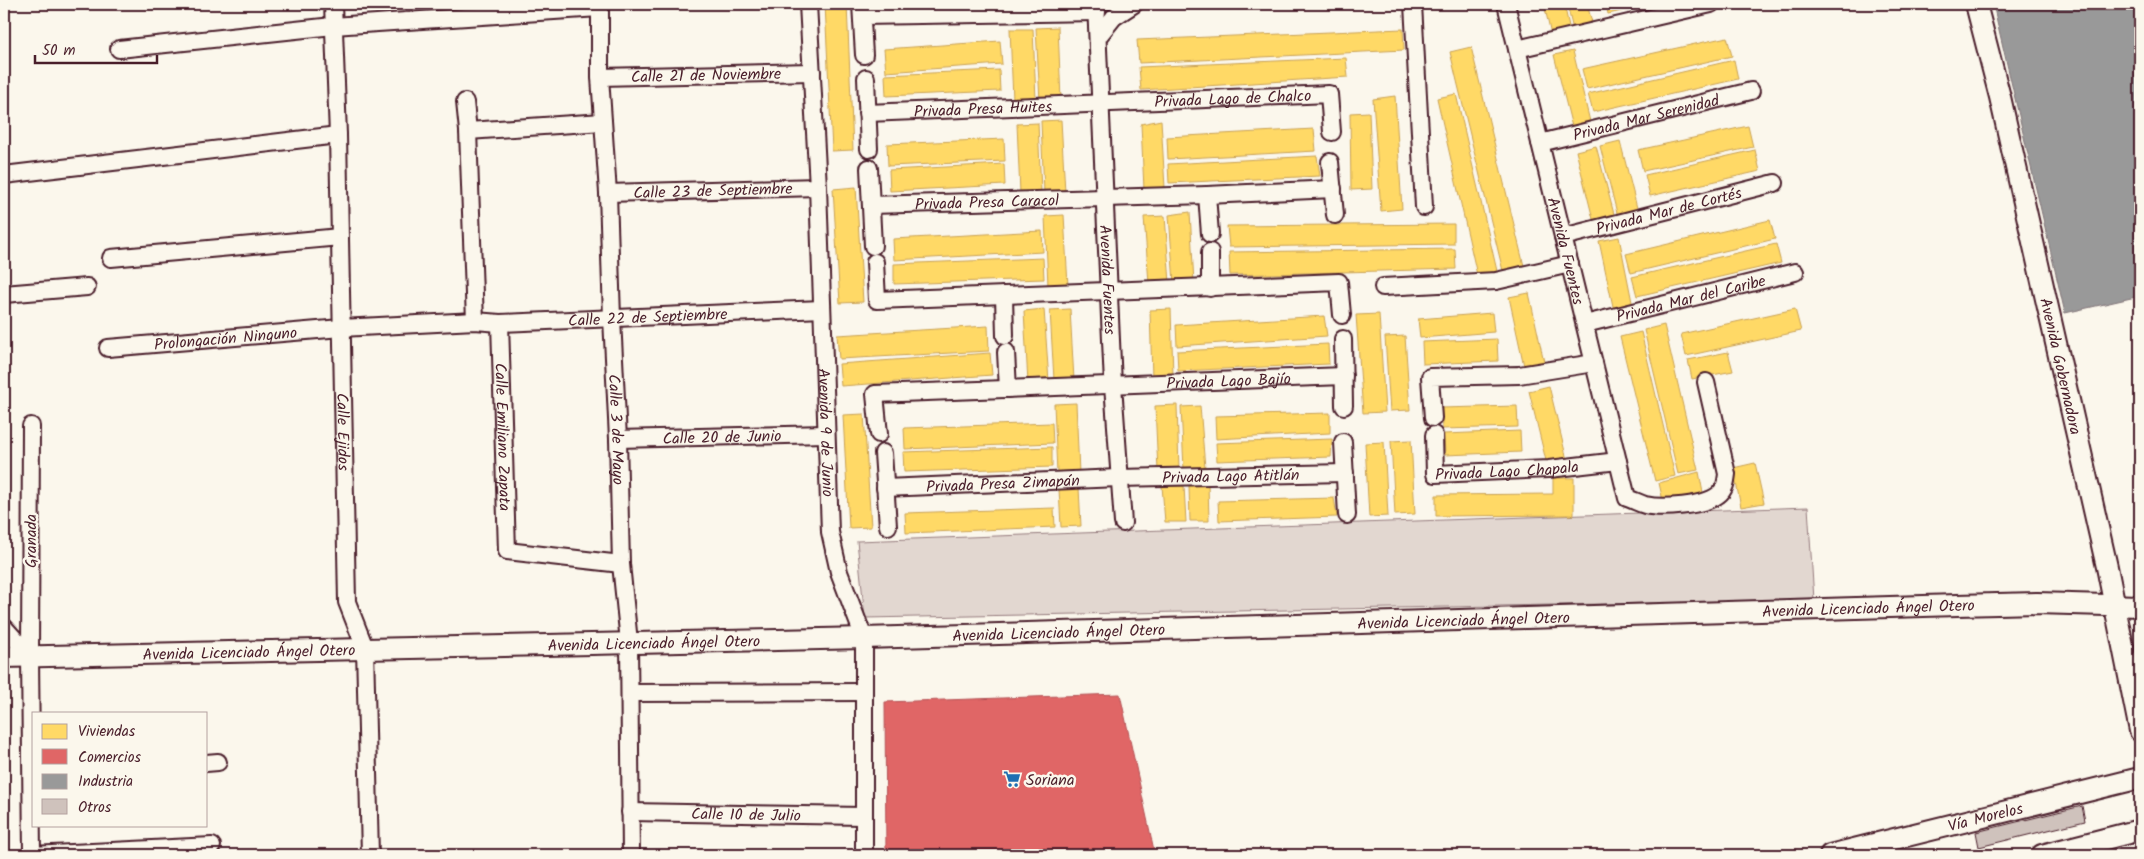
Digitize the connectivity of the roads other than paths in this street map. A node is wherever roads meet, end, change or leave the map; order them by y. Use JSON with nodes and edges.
{"nodes":[{"id":1,"x":332,"y":4,"type":"edge"},
{"id":2,"x":808,"y":4,"type":"edge"},
{"id":3,"x":1134,"y":4,"type":"edge"},
{"id":4,"x":1413,"y":4,"type":"edge"},
{"id":5,"x":1506,"y":4,"type":"edge"},
{"id":6,"x":1711,"y":4,"type":"edge"},
{"id":7,"x":1976,"y":4,"type":"edge"},
{"id":8,"x":600,"y":6,"type":"edge"},
{"id":9,"x":1096,"y":8,"type":"edge"},
{"id":10,"x":861,"y":10,"type":"edge"},
{"id":11,"x":333,"y":26,"type":"junction"},
{"id":12,"x":1098,"y":37,"type":"junction"},
{"id":13,"x":119,"y":49,"type":"dead end"},
{"id":14,"x":1517,"y":49,"type":"junction"},
{"id":15,"x":864,"y":55,"type":"dead end"},
{"id":16,"x":812,"y":72,"type":"junction"},
{"id":17,"x":600,"y":76,"type":"junction"},
{"id":18,"x":866,"y":78,"type":"dead end"},
{"id":19,"x":1751,"y":91,"type":"dead end"},
{"id":20,"x":464,"y":102,"type":"dead end"},
{"id":21,"x":1099,"y":104,"type":"junction"},
{"id":22,"x":867,"y":113,"type":"junction"},
{"id":23,"x":603,"y":122,"type":"junction"},
{"id":24,"x":468,"y":131,"type":"junction"},
{"id":25,"x":1332,"y":132,"type":"dead end"},
{"id":26,"x":338,"y":136,"type":"junction"},
{"id":27,"x":1540,"y":143,"type":"junction"},
{"id":28,"x":869,"y":149,"type":"dead end"},
{"id":29,"x":1330,"y":162,"type":"dead end"},
{"id":30,"x":869,"y":168,"type":"dead end"},
{"id":31,"x":4,"y":175,"type":"edge"},
{"id":32,"x":1775,"y":183,"type":"dead end"},
{"id":33,"x":818,"y":187,"type":"junction"},
{"id":34,"x":1333,"y":189,"type":"junction"},
{"id":35,"x":608,"y":194,"type":"junction"},
{"id":36,"x":1207,"y":195,"type":"junction"},
{"id":37,"x":1104,"y":199,"type":"junction"},
{"id":38,"x":871,"y":205,"type":"junction"},
{"id":39,"x":1424,"y":207,"type":"dead end"},
{"id":40,"x":1335,"y":215,"type":"dead end"},
{"id":41,"x":1210,"y":234,"type":"dead end"},
{"id":42,"x":340,"y":236,"type":"junction"},
{"id":43,"x":1563,"y":237,"type":"junction"},
{"id":44,"x":873,"y":246,"type":"dead end"},
{"id":45,"x":1210,"y":252,"type":"dead end"},
{"id":46,"x":111,"y":258,"type":"dead end"},
{"id":47,"x":875,"y":262,"type":"dead end"},
{"id":48,"x":1570,"y":264,"type":"junction"},
{"id":49,"x":1795,"y":272,"type":"dead end"},
{"id":50,"x":87,"y":287,"type":"dead end"},
{"id":51,"x":1383,"y":287,"type":"dead end"},
{"id":52,"x":1210,"y":288,"type":"junction"},
{"id":53,"x":1108,"y":291,"type":"junction"},
{"id":54,"x":4,"y":294,"type":"edge"},
{"id":55,"x":1004,"y":296,"type":"junction"},
{"id":56,"x":822,"y":309,"type":"junction"},
{"id":57,"x":1342,"y":316,"type":"dead end"},
{"id":58,"x":612,"y":318,"type":"junction"},
{"id":59,"x":475,"y":321,"type":"junction"},
{"id":60,"x":500,"y":323,"type":"junction"},
{"id":61,"x":1585,"y":324,"type":"junction"},
{"id":62,"x":341,"y":328,"type":"junction"},
{"id":63,"x":1343,"y":339,"type":"dead end"},
{"id":64,"x":108,"y":348,"type":"dead end"},
{"id":65,"x":1594,"y":363,"type":"junction"},
{"id":66,"x":1344,"y":376,"type":"junction"},
{"id":67,"x":1706,"y":382,"type":"dead end"},
{"id":68,"x":1113,"y":385,"type":"junction"},
{"id":69,"x":1008,"y":389,"type":"junction"},
{"id":70,"x":1344,"y":406,"type":"dead end"},
{"id":71,"x":1433,"y":418,"type":"dead end"},
{"id":72,"x":31,"y":426,"type":"dead end"},
{"id":73,"x":826,"y":434,"type":"junction"},
{"id":74,"x":879,"y":434,"type":"dead end"},
{"id":75,"x":1434,"y":435,"type":"dead end"},
{"id":76,"x":618,"y":439,"type":"junction"},
{"id":77,"x":1343,"y":442,"type":"dead end"},
{"id":78,"x":883,"y":453,"type":"dead end"},
{"id":79,"x":1618,"y":462,"type":"junction"},
{"id":80,"x":1345,"y":473,"type":"junction"},
{"id":81,"x":1118,"y":478,"type":"junction"},
{"id":82,"x":885,"y":488,"type":"junction"},
{"id":83,"x":1347,"y":515,"type":"dead end"},
{"id":84,"x":1123,"y":523,"type":"dead end"},
{"id":85,"x":888,"y":526,"type":"dead end"},
{"id":86,"x":621,"y":564,"type":"junction"},
{"id":87,"x":2114,"y":606,"type":"junction"},
{"id":88,"x":2140,"y":606,"type":"edge"},
{"id":89,"x":4,"y":627,"type":"edge"},
{"id":90,"x":864,"y":638,"type":"junction"},
{"id":91,"x":629,"y":642,"type":"junction"},
{"id":92,"x":365,"y":648,"type":"junction"},
{"id":93,"x":30,"y":656,"type":"junction"},
{"id":94,"x":4,"y":657,"type":"edge"},
{"id":95,"x":864,"y":692,"type":"junction"},
{"id":96,"x":630,"y":693,"type":"junction"},
{"id":97,"x":32,"y":731,"type":"edge"},
{"id":98,"x":2140,"y":731,"type":"edge"},
{"id":99,"x":2140,"y":778,"type":"edge"},
{"id":100,"x":630,"y":812,"type":"junction"},
{"id":101,"x":863,"y":816,"type":"junction"},
{"id":102,"x":32,"y":826,"type":"edge"},
{"id":103,"x":2140,"y":830,"type":"edge"},
{"id":104,"x":212,"y":846,"type":"dead end"},
{"id":105,"x":32,"y":855,"type":"edge"},
{"id":106,"x":370,"y":855,"type":"edge"},
{"id":107,"x":631,"y":855,"type":"edge"},
{"id":108,"x":864,"y":855,"type":"edge"},
{"id":109,"x":1830,"y":855,"type":"edge"},
{"id":110,"x":2042,"y":855,"type":"edge"}],
"edges":[{"from":1,"to":11,"type":"street","name":"Calle Ejidos"},
{"from":2,"to":16,"type":"street","name":"Avenida 9 de Junio"},
{"from":3,"to":12,"type":"street"},
{"from":4,"to":39,"type":"street"},
{"from":5,"to":14,"type":"street","name":"Avenida Fuentes"},
{"from":6,"to":14,"type":"street"},
{"from":7,"to":87,"type":"main road","name":"Avenida Gobernadora"},
{"from":8,"to":11,"type":"street"},
{"from":8,"to":17,"type":"street","name":"Calle 3 de Mayo"},
{"from":9,"to":10,"type":"street"},
{"from":9,"to":12,"type":"street","name":"Avenida Fuentes"},
{"from":10,"to":15,"type":"street"},
{"from":11,"to":13,"type":"street"},
{"from":11,"to":26,"type":"street","name":"Calle Ejidos"},
{"from":12,"to":21,"type":"street","name":"Avenida Fuentes"},
{"from":14,"to":27,"type":"street","name":"Avenida Fuentes"},
{"from":16,"to":17,"type":"street","name":"Calle 21 de Noviembre"},
{"from":16,"to":33,"type":"street","name":"Avenida 9 de Junio"},
{"from":17,"to":23,"type":"street","name":"Calle 3 de Mayo"},
{"from":18,"to":22,"type":"street"},
{"from":19,"to":27,"type":"street","name":"Privada Mar Serenidad"},
{"from":20,"to":24,"type":"street"},
{"from":21,"to":22,"type":"street","name":"Privada Presa Huites"},
{"from":21,"to":25,"type":"street","name":"Privada Lago de Chalco"},
{"from":21,"to":37,"type":"street","name":"Avenida Fuentes"},
{"from":22,"to":28,"type":"street"},
{"from":23,"to":24,"type":"street"},
{"from":23,"to":35,"type":"street","name":"Calle 3 de Mayo"},
{"from":24,"to":59,"type":"street"},
{"from":26,"to":31,"type":"street"},
{"from":26,"to":42,"type":"street","name":"Calle Ejidos"},
{"from":27,"to":43,"type":"street","name":"Avenida Fuentes"},
{"from":29,"to":34,"type":"street"},
{"from":30,"to":38,"type":"street"},
{"from":32,"to":43,"type":"street","name":"Privada Mar de Cortés"},
{"from":33,"to":35,"type":"street","name":"Calle 23 de Septiembre"},
{"from":33,"to":56,"type":"street","name":"Avenida 9 de Junio"},
{"from":34,"to":36,"type":"street","name":"Privada Presa Caracol"},
{"from":34,"to":40,"type":"street"},
{"from":35,"to":58,"type":"street","name":"Calle 3 de Mayo"},
{"from":36,"to":37,"type":"street","name":"Privada Presa Caracol"},
{"from":36,"to":41,"type":"street"},
{"from":37,"to":38,"type":"street","name":"Privada Presa Caracol"},
{"from":37,"to":53,"type":"street","name":"Avenida Fuentes"},
{"from":38,"to":44,"type":"street"},
{"from":42,"to":46,"type":"street"},
{"from":42,"to":62,"type":"street","name":"Calle Ejidos"},
{"from":43,"to":48,"type":"street","name":"Avenida Fuentes"},
{"from":45,"to":52,"type":"street"},
{"from":47,"to":55,"type":"street"},
{"from":48,"to":51,"type":"street"},
{"from":48,"to":61,"type":"street","name":"Avenida Fuentes"},
{"from":49,"to":61,"type":"street","name":"Privada Mar del Caribe"},
{"from":50,"to":54,"type":"street"},
{"from":52,"to":53,"type":"street"},
{"from":52,"to":57,"type":"street"},
{"from":53,"to":55,"type":"street"},
{"from":53,"to":68,"type":"street","name":"Avenida Fuentes"},
{"from":55,"to":69,"type":"street"},
{"from":56,"to":58,"type":"street","name":"Calle 22 de Septiembre"},
{"from":56,"to":73,"type":"street","name":"Avenida 9 de Junio"},
{"from":58,"to":60,"type":"street","name":"Calle 22 de Septiembre"},
{"from":58,"to":76,"type":"street","name":"Calle 3 de Mayo"},
{"from":59,"to":60,"type":"street","name":"Calle 22 de Septiembre"},
{"from":59,"to":62,"type":"street","name":"Calle 22 de Septiembre"},
{"from":60,"to":86,"type":"street","name":"Calle Emiliano Zapata"},
{"from":61,"to":65,"type":"street","name":"Avenida Fuentes"},
{"from":62,"to":64,"type":"street","name":"Prolongación Ninguno"},
{"from":62,"to":92,"type":"street","name":"Calle Ejidos"},
{"from":63,"to":66,"type":"street"},
{"from":65,"to":71,"type":"street"},
{"from":65,"to":79,"type":"street","name":"Avenida Fuentes"},
{"from":66,"to":68,"type":"street","name":"Privada Lago Bajío"},
{"from":66,"to":70,"type":"street"},
{"from":67,"to":79,"type":"street","name":"Avenida Fuentes"},
{"from":68,"to":69,"type":"street","name":"Privada Lago Bajío"},
{"from":68,"to":81,"type":"street","name":"Avenida Fuentes"},
{"from":69,"to":74,"type":"street","name":"Privada Lago Bajío"},
{"from":72,"to":93,"type":"street","name":"Granada"},
{"from":73,"to":76,"type":"street","name":"Calle 20 de Junio"},
{"from":73,"to":90,"type":"street","name":"Avenida 9 de Junio"},
{"from":75,"to":79,"type":"street","name":"Privada Lago Chapala"},
{"from":76,"to":86,"type":"street","name":"Calle 3 de Mayo"},
{"from":77,"to":80,"type":"street"},
{"from":78,"to":82,"type":"street"},
{"from":80,"to":81,"type":"street","name":"Privada Lago Atitlán"},
{"from":80,"to":83,"type":"street"},
{"from":81,"to":82,"type":"street","name":"Privada Presa Zimapán"},
{"from":81,"to":84,"type":"street","name":"Avenida Fuentes"},
{"from":82,"to":85,"type":"street"},
{"from":86,"to":91,"type":"street","name":"Calle 3 de Mayo"},
{"from":87,"to":88,"type":"main road","name":"Avenida Licenciado Ángel Otero"},
{"from":87,"to":90,"type":"main road","name":"Avenida Licenciado Ángel Otero"},
{"from":87,"to":98,"type":"main road","name":"Avenida Gobernadora"},
{"from":89,"to":93,"type":"street"},
{"from":90,"to":91,"type":"main road","name":"Avenida Licenciado Ángel Otero"},
{"from":90,"to":95,"type":"street","name":"Avenida 9 de Junio"},
{"from":91,"to":92,"type":"main road","name":"Avenida Licenciado Ángel Otero"},
{"from":91,"to":96,"type":"street","name":"Calle 3 de Mayo"},
{"from":92,"to":93,"type":"main road","name":"Avenida Licenciado Ángel Otero"},
{"from":92,"to":106,"type":"street","name":"Calle Ejidos"},
{"from":93,"to":94,"type":"main road","name":"Avenida Licenciado Ángel Otero"},
{"from":93,"to":97,"type":"street","name":"Granada"},
{"from":95,"to":96,"type":"street"},
{"from":95,"to":101,"type":"street","name":"Avenida 9 de Junio"},
{"from":96,"to":100,"type":"street","name":"Calle 3 de Mayo"},
{"from":99,"to":109,"type":"main road","name":"Vía Morelos"},
{"from":100,"to":101,"type":"street","name":"Calle 10 de Julio"},
{"from":100,"to":107,"type":"street","name":"Calle 3 de Mayo"},
{"from":101,"to":108,"type":"street","name":"Avenida 9 de Junio"},
{"from":102,"to":105,"type":"street","name":"Granada"},
{"from":103,"to":110,"type":"main road"},
{"from":104,"to":105,"type":"street"}]}
